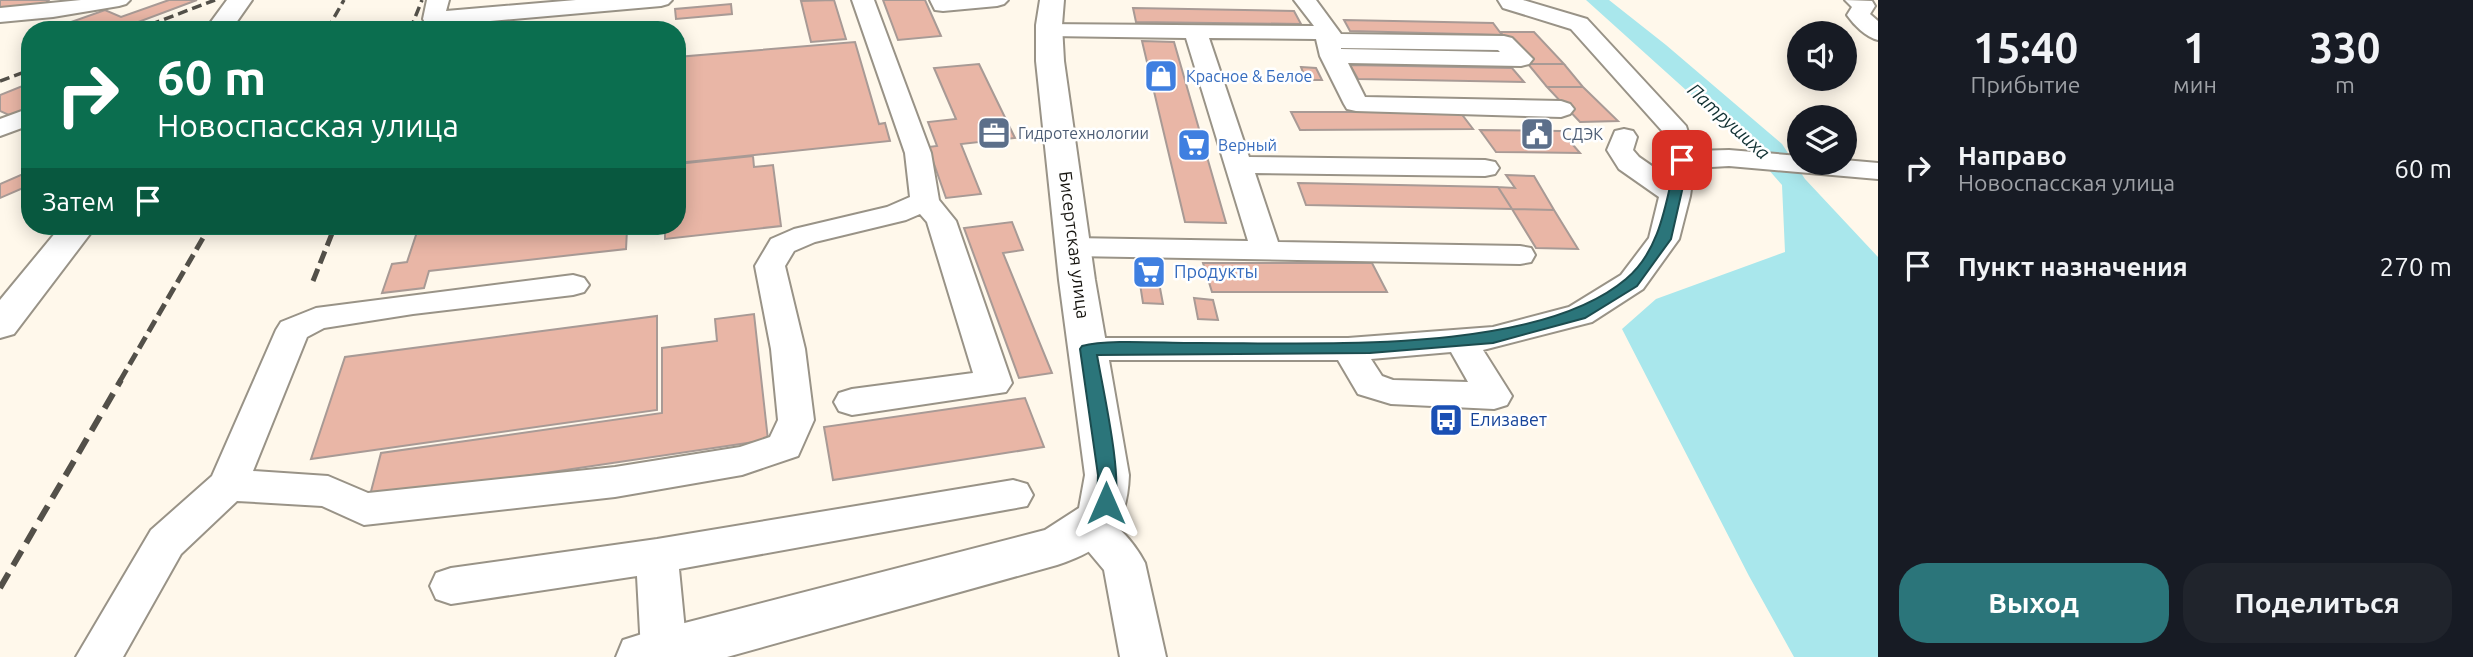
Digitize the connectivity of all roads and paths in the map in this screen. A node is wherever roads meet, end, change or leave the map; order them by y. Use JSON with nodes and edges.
{"nodes":[{"id":1,"x":119,"y":0,"type":"edge"},
{"id":2,"x":240,"y":0,"type":"edge"},
{"id":3,"x":438,"y":0,"type":"edge"},
{"id":4,"x":661,"y":0,"type":"edge"},
{"id":5,"x":863,"y":0,"type":"edge"},
{"id":6,"x":941,"y":0,"type":"edge"},
{"id":7,"x":997,"y":0,"type":"edge"},
{"id":8,"x":1305,"y":0,"type":"edge"},
{"id":9,"x":1509,"y":0,"type":"edge"},
{"id":10,"x":1856,"y":0,"type":"edge"},
{"id":11,"x":615,"y":1,"type":"edge"},
{"id":12,"x":0,"y":15,"type":"edge"},
{"id":13,"x":1051,"y":15,"type":"edge"},
{"id":14,"x":225,"y":21,"type":"edge"},
{"id":15,"x":1876,"y":30,"type":"edge"},
{"id":16,"x":1195,"y":31,"type":"junction"},
{"id":17,"x":1330,"y":43,"type":"junction"},
{"id":18,"x":1561,"y":109,"type":"dead end"},
{"id":19,"x":21,"y":120,"type":"edge"},
{"id":20,"x":0,"y":128,"type":"edge"},
{"id":21,"x":1624,"y":137,"type":"dead end"},
{"id":22,"x":1682,"y":160,"type":"junction"},
{"id":23,"x":1238,"y":165,"type":"junction"},
{"id":24,"x":1485,"y":168,"type":"dead end"},
{"id":25,"x":1878,"y":171,"type":"edge"},
{"id":26,"x":1676,"y":196,"type":"junction"},
{"id":27,"x":926,"y":201,"type":"junction"},
{"id":28,"x":72,"y":235,"type":"edge"},
{"id":29,"x":1073,"y":247,"type":"junction"},
{"id":30,"x":1266,"y":250,"type":"junction"},
{"id":31,"x":1520,"y":255,"type":"dead end"},
{"id":32,"x":573,"y":285,"type":"dead end"},
{"id":33,"x":0,"y":325,"type":"edge"},
{"id":34,"x":1461,"y":341,"type":"junction"},
{"id":35,"x":1088,"y":349,"type":"junction"},
{"id":36,"x":1348,"y":349,"type":"junction"},
{"id":37,"x":852,"y":402,"type":"dead end"},
{"id":38,"x":228,"y":485,"type":"junction"},
{"id":39,"x":1013,"y":495,"type":"dead end"},
{"id":40,"x":1093,"y":528,"type":"junction"},
{"id":41,"x":657,"y":556,"type":"junction"},
{"id":42,"x":452,"y":586,"type":"dead end"},
{"id":43,"x":653,"y":654,"type":"edge"},
{"id":44,"x":99,"y":657,"type":"edge"},
{"id":45,"x":1143,"y":657,"type":"edge"}],
"edges":[{"from":1,"to":12,"type":"street"},
{"from":2,"to":14,"type":"main road"},
{"from":3,"to":11,"type":"street"},
{"from":4,"to":11,"type":"street"},
{"from":5,"to":27,"type":"street"},
{"from":6,"to":7,"type":"street"},
{"from":8,"to":17,"type":"street"},
{"from":9,"to":22,"type":"street"},
{"from":10,"to":15,"type":"street"},
{"from":13,"to":16,"type":"street"},
{"from":13,"to":29,"type":"main road","name":"Бисертская улица"},
{"from":16,"to":17,"type":"street"},
{"from":16,"to":23,"type":"street"},
{"from":17,"to":17,"type":"street"},
{"from":17,"to":18,"type":"street"},
{"from":19,"to":20,"type":"street"},
{"from":21,"to":26,"type":"street"},
{"from":22,"to":25,"type":"street"},
{"from":22,"to":26,"type":"street"},
{"from":23,"to":24,"type":"street"},
{"from":23,"to":30,"type":"street"},
{"from":26,"to":34,"type":"street"},
{"from":27,"to":37,"type":"street"},
{"from":27,"to":38,"type":"street"},
{"from":28,"to":33,"type":"main road"},
{"from":29,"to":30,"type":"street"},
{"from":29,"to":35,"type":"main road","name":"Бисертская улица"},
{"from":30,"to":31,"type":"street"},
{"from":32,"to":38,"type":"street"},
{"from":34,"to":36,"type":"street"},
{"from":34,"to":36,"type":"street"},
{"from":35,"to":36,"type":"street"},
{"from":35,"to":40,"type":"main road","name":"Бисертская улица"},
{"from":38,"to":44,"type":"street"},
{"from":39,"to":41,"type":"street"},
{"from":40,"to":43,"type":"main road"},
{"from":40,"to":45,"type":"street"},
{"from":41,"to":42,"type":"street"},
{"from":41,"to":43,"type":"street"}]}
